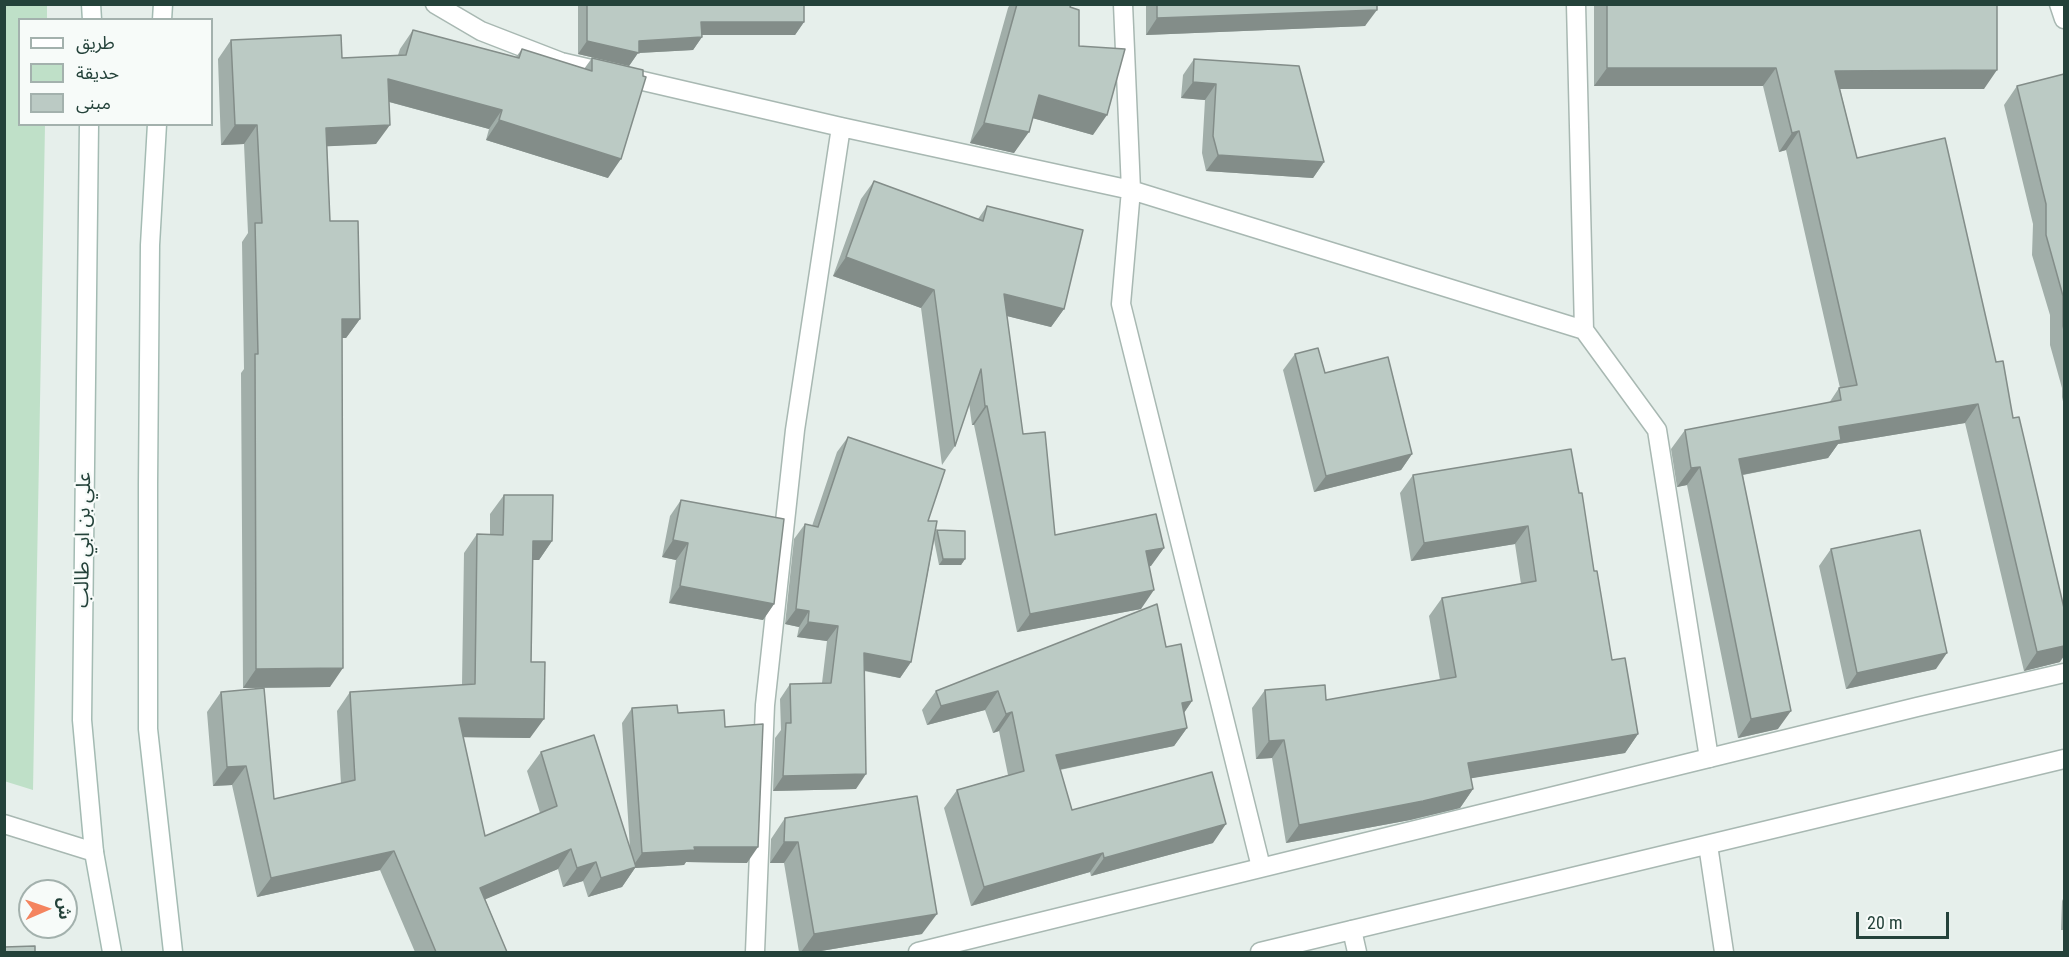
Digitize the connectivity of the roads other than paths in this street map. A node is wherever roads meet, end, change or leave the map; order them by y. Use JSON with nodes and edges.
{"nodes":[{"id":1,"x":435,"y":4,"type":"edge"},
{"id":2,"x":1123,"y":4,"type":"edge"},
{"id":3,"x":1576,"y":4,"type":"edge"},
{"id":4,"x":2059,"y":4,"type":"edge"},
{"id":5,"x":2064,"y":20,"type":"edge"},
{"id":6,"x":89,"y":126,"type":"edge"},
{"id":7,"x":157,"y":126,"type":"edge"},
{"id":8,"x":841,"y":127,"type":"junction"},
{"id":9,"x":1131,"y":190,"type":"junction"},
{"id":10,"x":1584,"y":330,"type":"junction"},
{"id":11,"x":2064,"y":673,"type":"edge"},
{"id":12,"x":1709,"y":758,"type":"junction"},
{"id":13,"x":2064,"y":759,"type":"edge"},
{"id":14,"x":4,"y":824,"type":"edge"},
{"id":15,"x":1708,"y":844,"type":"junction"},
{"id":16,"x":94,"y":852,"type":"junction"},
{"id":17,"x":1261,"y":867,"type":"junction"},
{"id":18,"x":1352,"y":930,"type":"junction"},
{"id":19,"x":112,"y":952,"type":"edge"},
{"id":20,"x":173,"y":952,"type":"edge"},
{"id":21,"x":755,"y":952,"type":"edge"},
{"id":22,"x":918,"y":952,"type":"edge"},
{"id":23,"x":1260,"y":952,"type":"edge"},
{"id":24,"x":1357,"y":952,"type":"edge"},
{"id":25,"x":1724,"y":952,"type":"edge"}],
"edges":[{"from":1,"to":8,"type":"street"},
{"from":2,"to":9,"type":"street"},
{"from":3,"to":10,"type":"street"},
{"from":4,"to":5,"type":"street"},
{"from":6,"to":16,"type":"street","name":"علي بن ابي طالب"},
{"from":7,"to":20,"type":"street"},
{"from":8,"to":9,"type":"street"},
{"from":8,"to":21,"type":"street"},
{"from":9,"to":10,"type":"street"},
{"from":9,"to":17,"type":"street"},
{"from":10,"to":12,"type":"street"},
{"from":11,"to":12,"type":"street"},
{"from":12,"to":17,"type":"street"},
{"from":13,"to":15,"type":"street"},
{"from":14,"to":16,"type":"street"},
{"from":15,"to":18,"type":"street"},
{"from":15,"to":25,"type":"street"},
{"from":16,"to":19,"type":"street","name":"علي بن ابي طالب"},
{"from":17,"to":22,"type":"street"},
{"from":18,"to":23,"type":"street"},
{"from":18,"to":24,"type":"street"}]}
